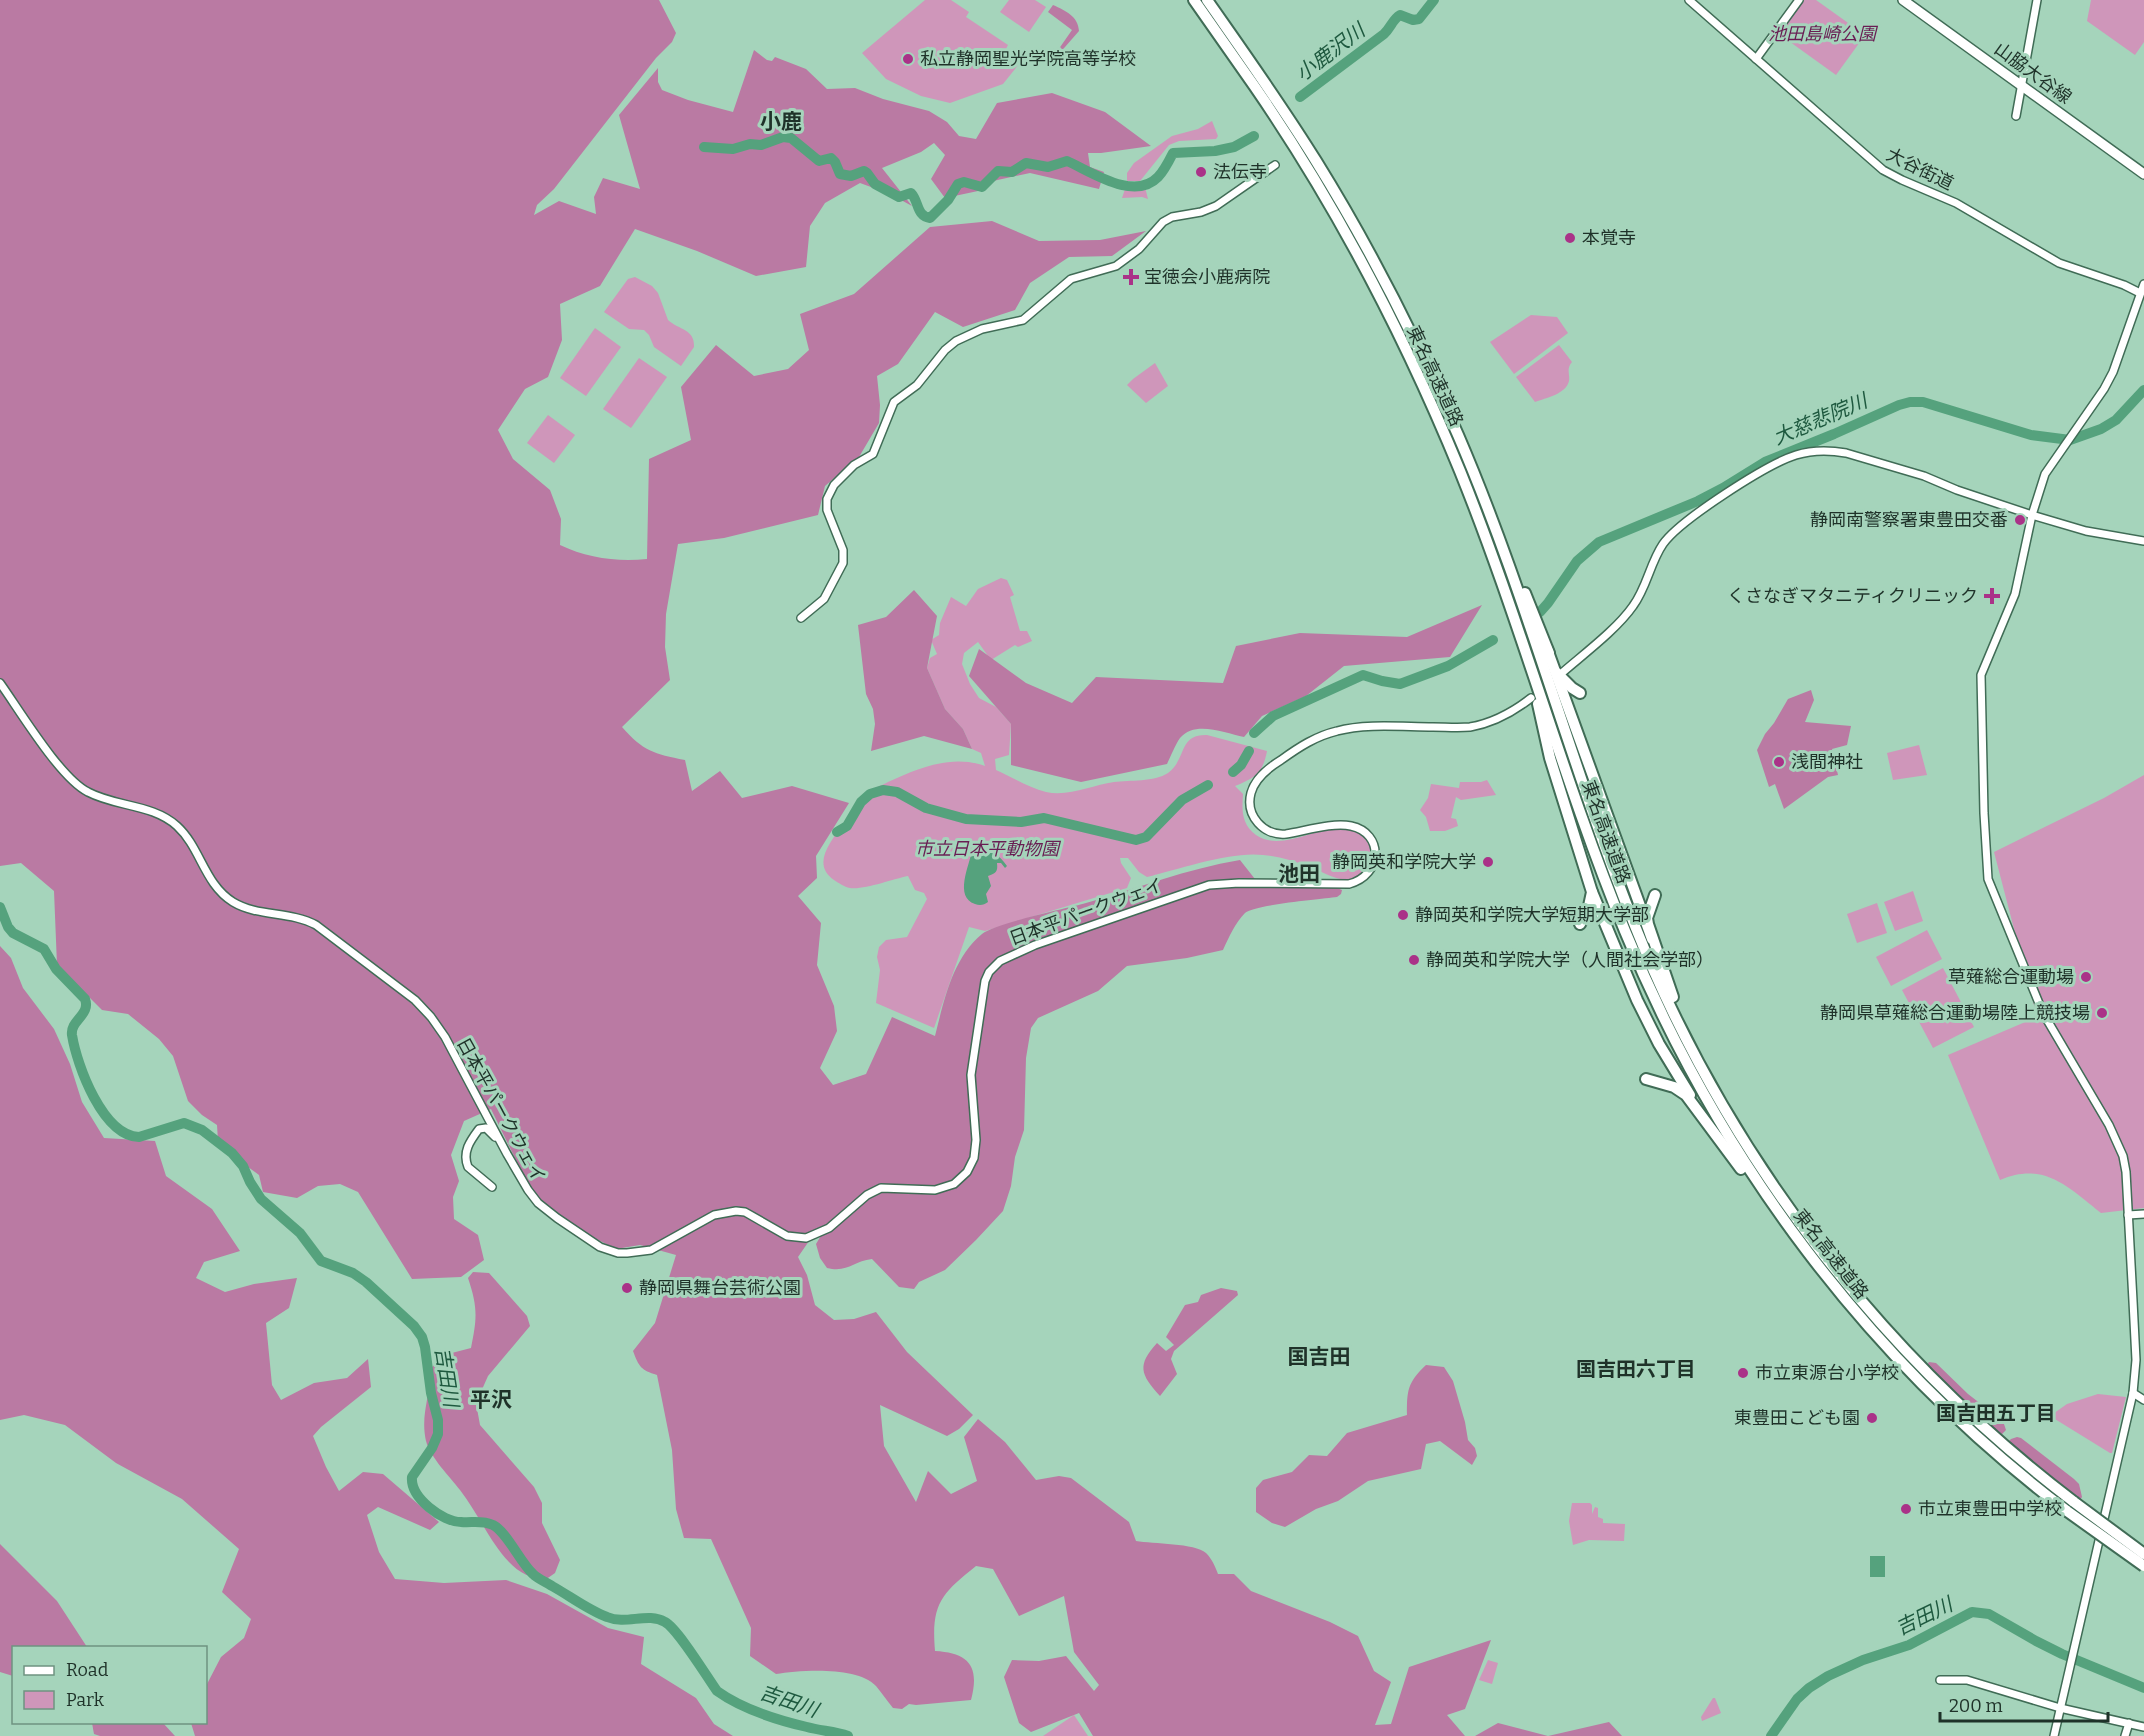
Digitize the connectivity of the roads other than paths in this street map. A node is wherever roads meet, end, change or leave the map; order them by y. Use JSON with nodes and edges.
{"nodes":[{"id":1,"x":1194,"y":0,"type":"edge"},
{"id":2,"x":1207,"y":0,"type":"edge"},
{"id":3,"x":1689,"y":0,"type":"edge"},
{"id":4,"x":1799,"y":0,"type":"edge"},
{"id":5,"x":1903,"y":0,"type":"edge"},
{"id":6,"x":2037,"y":0,"type":"edge"},
{"id":7,"x":1756,"y":59,"type":"junction"},
{"id":8,"x":2021,"y":84,"type":"junction"},
{"id":9,"x":2016,"y":116,"type":"dead end"},
{"id":10,"x":1275,"y":165,"type":"dead end"},
{"id":11,"x":2144,"y":174,"type":"edge"},
{"id":12,"x":2144,"y":284,"type":"edge"},
{"id":13,"x":2140,"y":293,"type":"junction"},
{"id":14,"x":1477,"y":482,"type":"junction"},
{"id":15,"x":2032,"y":515,"type":"junction"},
{"id":16,"x":2144,"y":540,"type":"edge"},
{"id":17,"x":801,"y":618,"type":"dead end"},
{"id":18,"x":1547,"y":649,"type":"junction"},
{"id":19,"x":1563,"y":672,"type":"dead end"},
{"id":20,"x":1533,"y":675,"type":"junction"},
{"id":21,"x":0,"y":684,"type":"edge"},
{"id":22,"x":1580,"y":693,"type":"dead end"},
{"id":23,"x":1532,"y":698,"type":"dead end"},
{"id":24,"x":1592,"y":892,"type":"junction"},
{"id":25,"x":1655,"y":895,"type":"dead end"},
{"id":26,"x":1580,"y":924,"type":"dead end"},
{"id":27,"x":1652,"y":939,"type":"junction"},
{"id":28,"x":1705,"y":1075,"type":"junction"},
{"id":29,"x":1646,"y":1079,"type":"dead end"},
{"id":30,"x":488,"y":1118,"type":"junction"},
{"id":31,"x":479,"y":1129,"type":"junction"},
{"id":32,"x":1712,"y":1130,"type":"junction"},
{"id":33,"x":507,"y":1154,"type":"junction"},
{"id":34,"x":492,"y":1187,"type":"dead end"},
{"id":35,"x":2144,"y":1214,"type":"edge"},
{"id":36,"x":2128,"y":1215,"type":"junction"},
{"id":37,"x":1839,"y":1294,"type":"junction"},
{"id":38,"x":2133,"y":1394,"type":"junction"},
{"id":39,"x":2144,"y":1400,"type":"edge"},
{"id":40,"x":2070,"y":1507,"type":"junction"},
{"id":41,"x":2144,"y":1554,"type":"edge"},
{"id":42,"x":2144,"y":1566,"type":"edge"},
{"id":43,"x":1940,"y":1680,"type":"dead end"},
{"id":44,"x":2060,"y":1708,"type":"junction"},
{"id":45,"x":2129,"y":1723,"type":"junction"},
{"id":46,"x":2144,"y":1726,"type":"edge"},
{"id":47,"x":2054,"y":1736,"type":"edge"},
{"id":48,"x":2125,"y":1736,"type":"edge"}],
"edges":[{"from":1,"to":20,"type":"highway","name":"東名高速道路"},
{"from":2,"to":14,"type":"highway","name":"東名高速道路"},
{"from":3,"to":7,"type":"street","name":"大谷街道"},
{"from":4,"to":7,"type":"street"},
{"from":5,"to":8,"type":"main road","name":"山脇大谷線"},
{"from":6,"to":8,"type":"street"},
{"from":7,"to":13,"type":"street","name":"大谷街道"},
{"from":8,"to":9,"type":"street"},
{"from":8,"to":11,"type":"main road","name":"山脇大谷線"},
{"from":10,"to":17,"type":"street"},
{"from":12,"to":13,"type":"street"},
{"from":13,"to":15,"type":"street"},
{"from":14,"to":18,"type":"highway"},
{"from":14,"to":28,"type":"highway","name":"東名高速道路"},
{"from":15,"to":16,"type":"street"},
{"from":15,"to":19,"type":"street"},
{"from":15,"to":36,"type":"street"},
{"from":18,"to":22,"type":"highway"},
{"from":18,"to":27,"type":"highway"},
{"from":20,"to":24,"type":"highway"},
{"from":20,"to":37,"type":"highway","name":"東名高速道路"},
{"from":21,"to":30,"type":"street","name":"日本平パークウェイ"},
{"from":23,"to":33,"type":"street","name":"日本平パークウェイ"},
{"from":24,"to":26,"type":"highway"},
{"from":24,"to":32,"type":"highway"},
{"from":25,"to":27,"type":"highway"},
{"from":27,"to":28,"type":"highway"},
{"from":28,"to":40,"type":"highway","name":"東名高速道路"},
{"from":29,"to":32,"type":"highway"},
{"from":30,"to":31,"type":"street"},
{"from":30,"to":33,"type":"street","name":"日本平パークウェイ"},
{"from":31,"to":33,"type":"street"},
{"from":31,"to":34,"type":"street"},
{"from":32,"to":37,"type":"highway"},
{"from":35,"to":36,"type":"street"},
{"from":36,"to":38,"type":"street"},
{"from":37,"to":40,"type":"highway","name":"東名高速道路"},
{"from":38,"to":39,"type":"street"},
{"from":38,"to":44,"type":"street"},
{"from":40,"to":41,"type":"highway","name":"東名高速道路","bridge":true},
{"from":40,"to":42,"type":"highway","name":"東名高速道路","bridge":true},
{"from":43,"to":44,"type":"street"},
{"from":44,"to":45,"type":"street"},
{"from":44,"to":47,"type":"street"},
{"from":45,"to":46,"type":"street"},
{"from":45,"to":48,"type":"street"}]}
